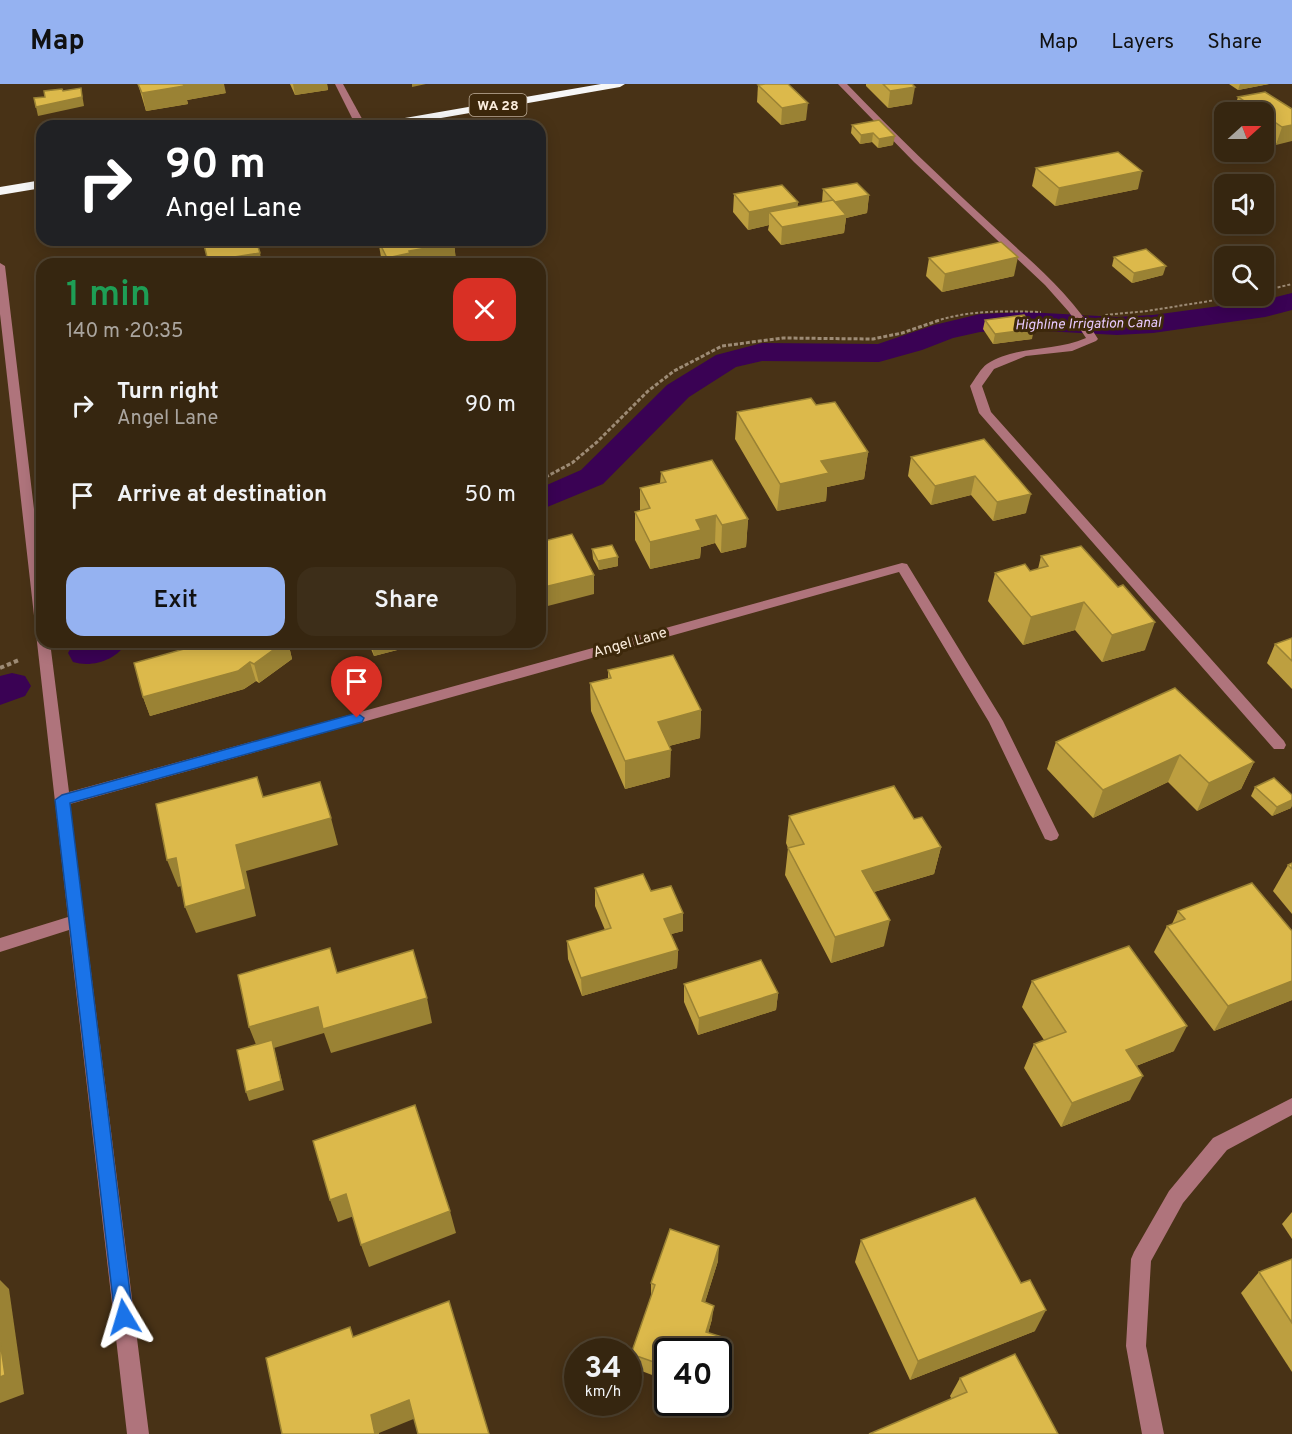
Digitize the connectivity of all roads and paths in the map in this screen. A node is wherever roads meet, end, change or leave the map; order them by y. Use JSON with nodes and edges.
{"nodes":[{"id":1,"x":339,"y":84,"type":"edge"},
{"id":2,"x":620,"y":84,"type":"edge"},
{"id":3,"x":842,"y":84,"type":"edge"},
{"id":4,"x":358,"y":120,"type":"edge"},
{"id":5,"x":411,"y":120,"type":"edge"},
{"id":6,"x":36,"y":185,"type":"edge"},
{"id":7,"x":0,"y":191,"type":"edge"},
{"id":8,"x":0,"y":266,"type":"edge"},
{"id":9,"x":1292,"y":284,"type":"edge"},
{"id":10,"x":1274,"y":288,"type":"edge"},
{"id":11,"x":1214,"y":300,"type":"edge"},
{"id":12,"x":1076,"y":314,"type":"junction"},
{"id":13,"x":546,"y":477,"type":"edge"},
{"id":14,"x":36,"y":582,"type":"edge"},
{"id":15,"x":44,"y":648,"type":"edge"},
{"id":16,"x":1279,"y":745,"type":"dead end"},
{"id":17,"x":62,"y":800,"type":"junction"},
{"id":18,"x":1051,"y":835,"type":"dead end"},
{"id":19,"x":77,"y":921,"type":"junction"},
{"id":20,"x":0,"y":945,"type":"edge"},
{"id":21,"x":1292,"y":1106,"type":"edge"},
{"id":22,"x":138,"y":1434,"type":"edge"},
{"id":23,"x":1153,"y":1434,"type":"edge"}],
"edges":[{"from":1,"to":4,"type":"street"},
{"from":2,"to":5,"type":"highway","number":"WA 28"},
{"from":3,"to":12,"type":"street"},
{"from":6,"to":7,"type":"highway"},
{"from":8,"to":14,"type":"street"},
{"from":9,"to":10,"type":"path"},
{"from":11,"to":12,"type":"path"},
{"from":12,"to":13,"type":"path"},
{"from":12,"to":16,"type":"street"},
{"from":15,"to":17,"type":"street"},
{"from":17,"to":18,"type":"street","name":"Angel Lane"},
{"from":17,"to":19,"type":"street"},
{"from":19,"to":20,"type":"street"},
{"from":19,"to":22,"type":"street"},
{"from":21,"to":23,"type":"street"}]}
